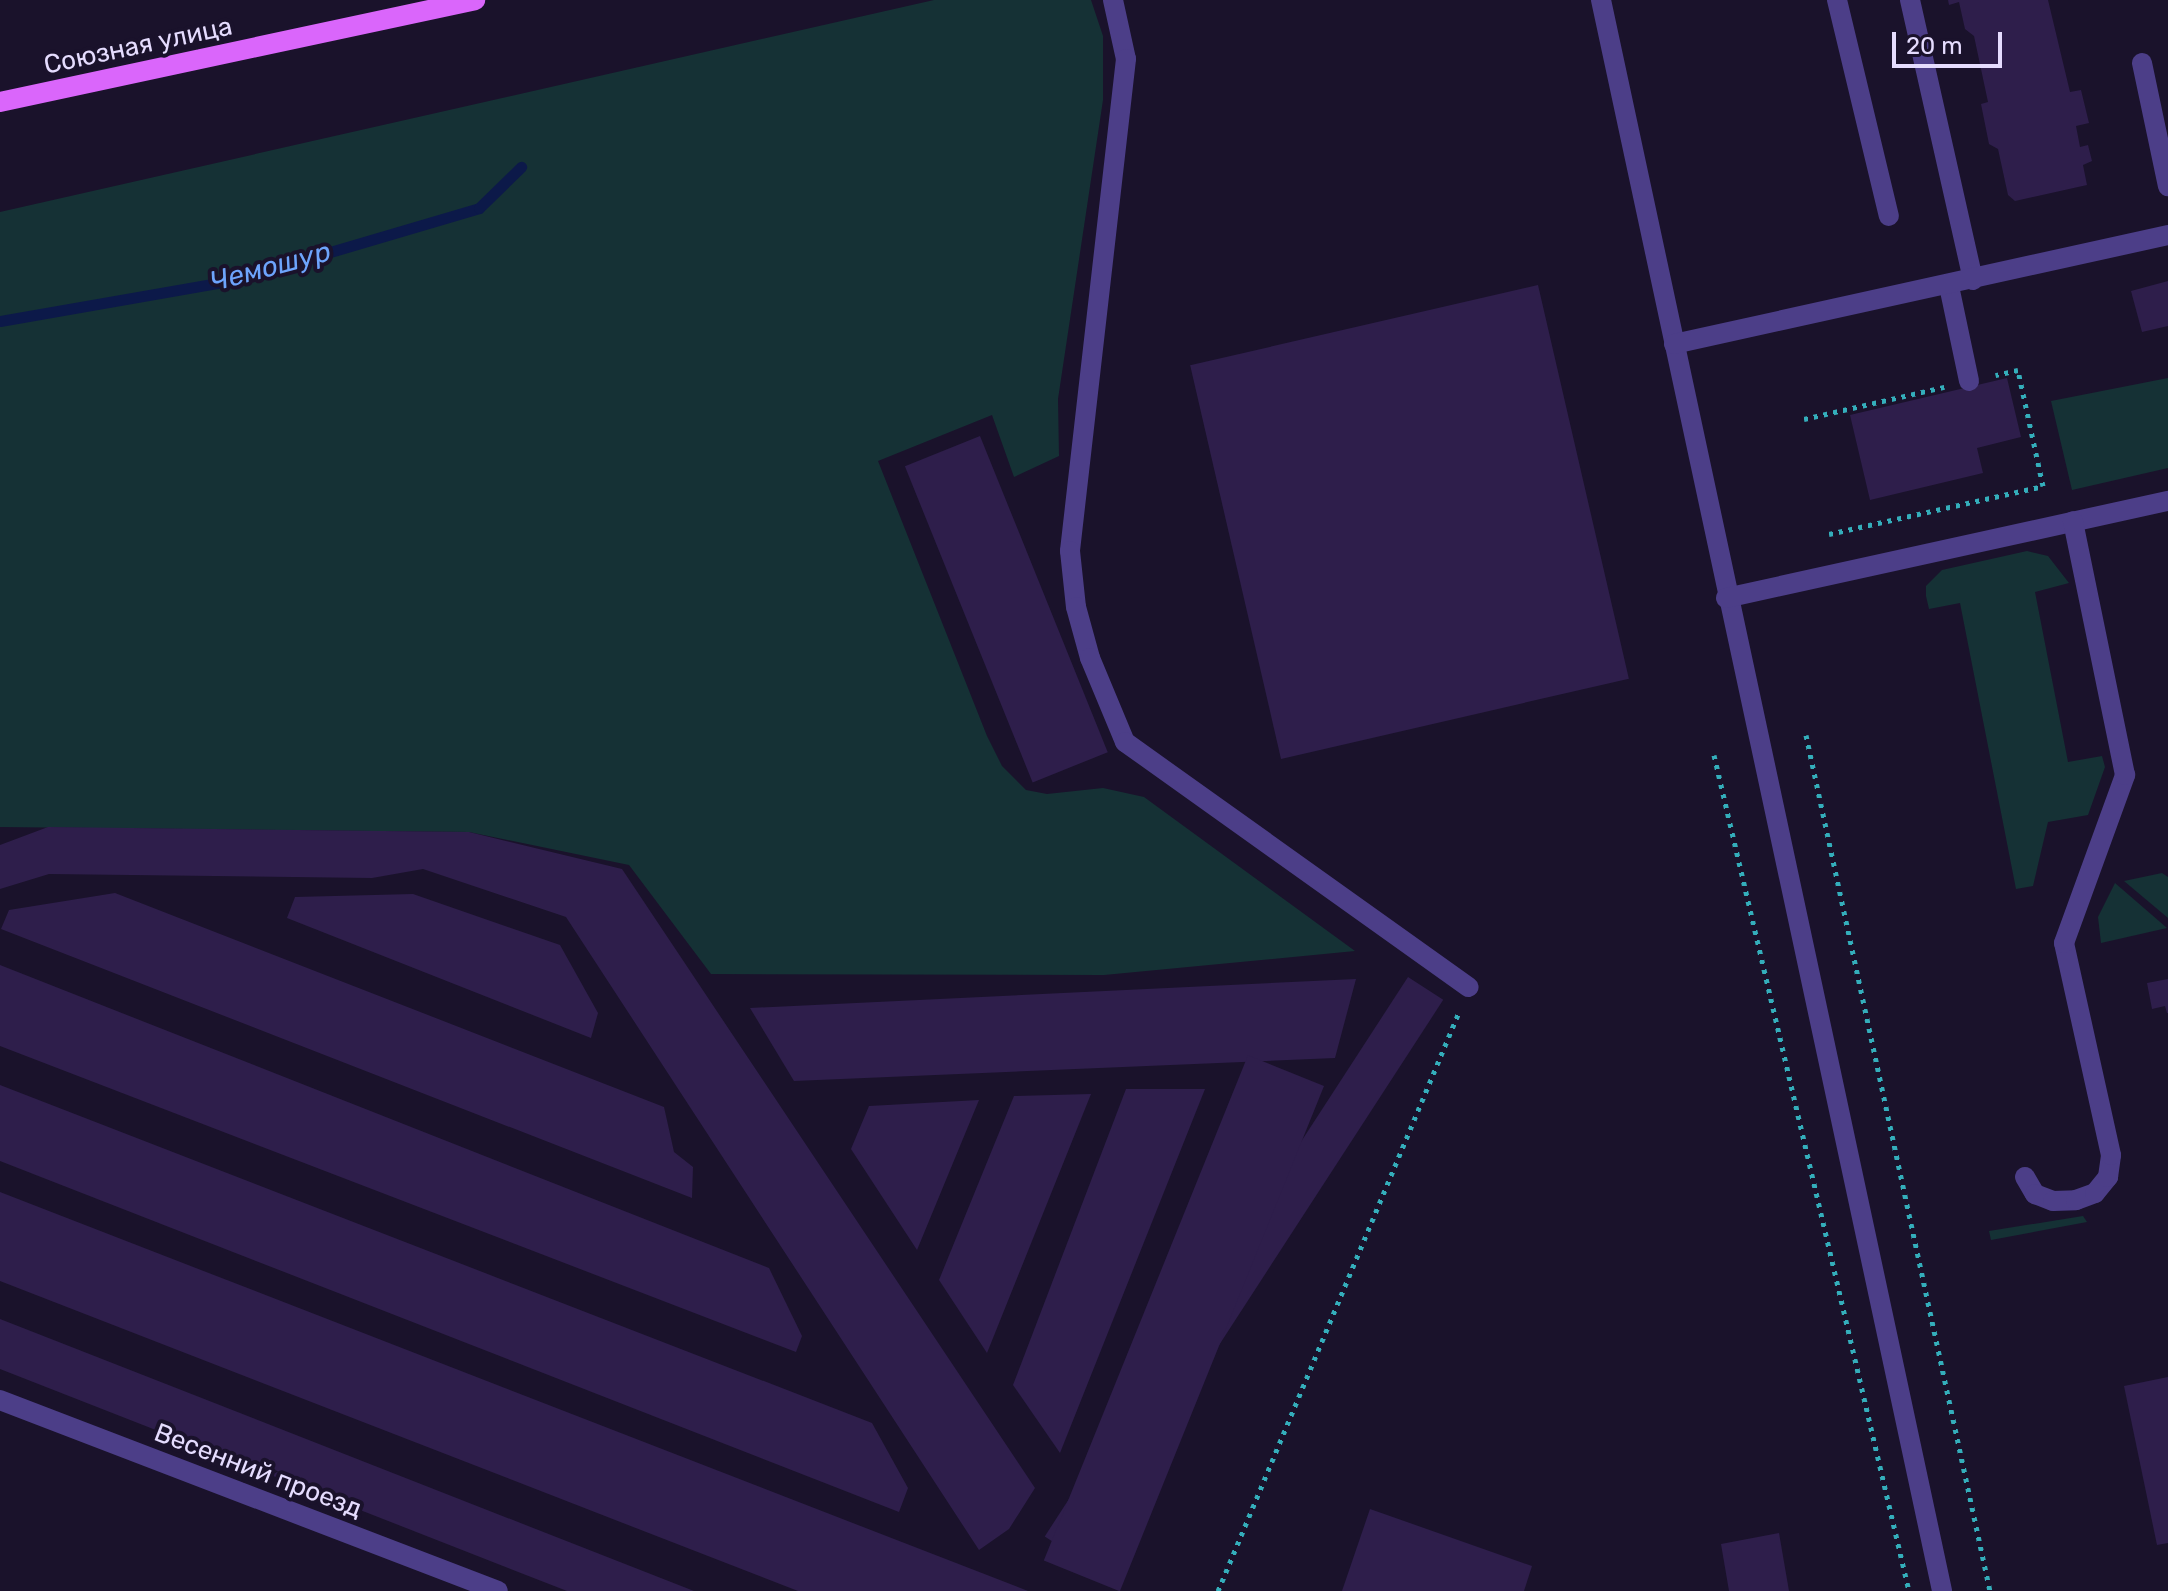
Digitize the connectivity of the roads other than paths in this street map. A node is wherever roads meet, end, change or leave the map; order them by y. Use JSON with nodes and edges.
{"nodes":[{"id":1,"x":475,"y":0,"type":"edge"},
{"id":2,"x":1113,"y":0,"type":"edge"},
{"id":3,"x":1601,"y":0,"type":"edge"},
{"id":4,"x":1837,"y":0,"type":"edge"},
{"id":5,"x":1910,"y":0,"type":"edge"},
{"id":6,"x":2142,"y":63,"type":"dead end"},
{"id":7,"x":0,"y":102,"type":"edge"},
{"id":8,"x":2168,"y":186,"type":"edge"},
{"id":9,"x":1889,"y":216,"type":"dead end"},
{"id":10,"x":2168,"y":235,"type":"edge"},
{"id":11,"x":1973,"y":280,"type":"junction"},
{"id":12,"x":1949,"y":286,"type":"junction"},
{"id":13,"x":1674,"y":344,"type":"junction"},
{"id":14,"x":1969,"y":381,"type":"road end"},
{"id":15,"x":2168,"y":501,"type":"edge"},
{"id":16,"x":2073,"y":521,"type":"junction"},
{"id":17,"x":1726,"y":598,"type":"junction"},
{"id":18,"x":1469,"y":987,"type":"road end"},
{"id":19,"x":2025,"y":1177,"type":"dead end"},
{"id":20,"x":0,"y":1400,"type":"edge"},
{"id":21,"x":498,"y":1591,"type":"edge"},
{"id":22,"x":1942,"y":1591,"type":"edge"}],
"edges":[{"from":1,"to":7,"type":"main road","name":"Союзная улица"},
{"from":2,"to":18,"type":"street"},
{"from":3,"to":13,"type":"street"},
{"from":4,"to":9,"type":"street"},
{"from":5,"to":11,"type":"street"},
{"from":6,"to":8,"type":"street"},
{"from":10,"to":11,"type":"street"},
{"from":11,"to":12,"type":"street"},
{"from":12,"to":13,"type":"street"},
{"from":12,"to":14,"type":"street"},
{"from":13,"to":17,"type":"street"},
{"from":15,"to":16,"type":"street"},
{"from":16,"to":17,"type":"street"},
{"from":16,"to":19,"type":"street"},
{"from":17,"to":22,"type":"street"},
{"from":20,"to":21,"type":"street","name":"Весенний проезд"}]}
